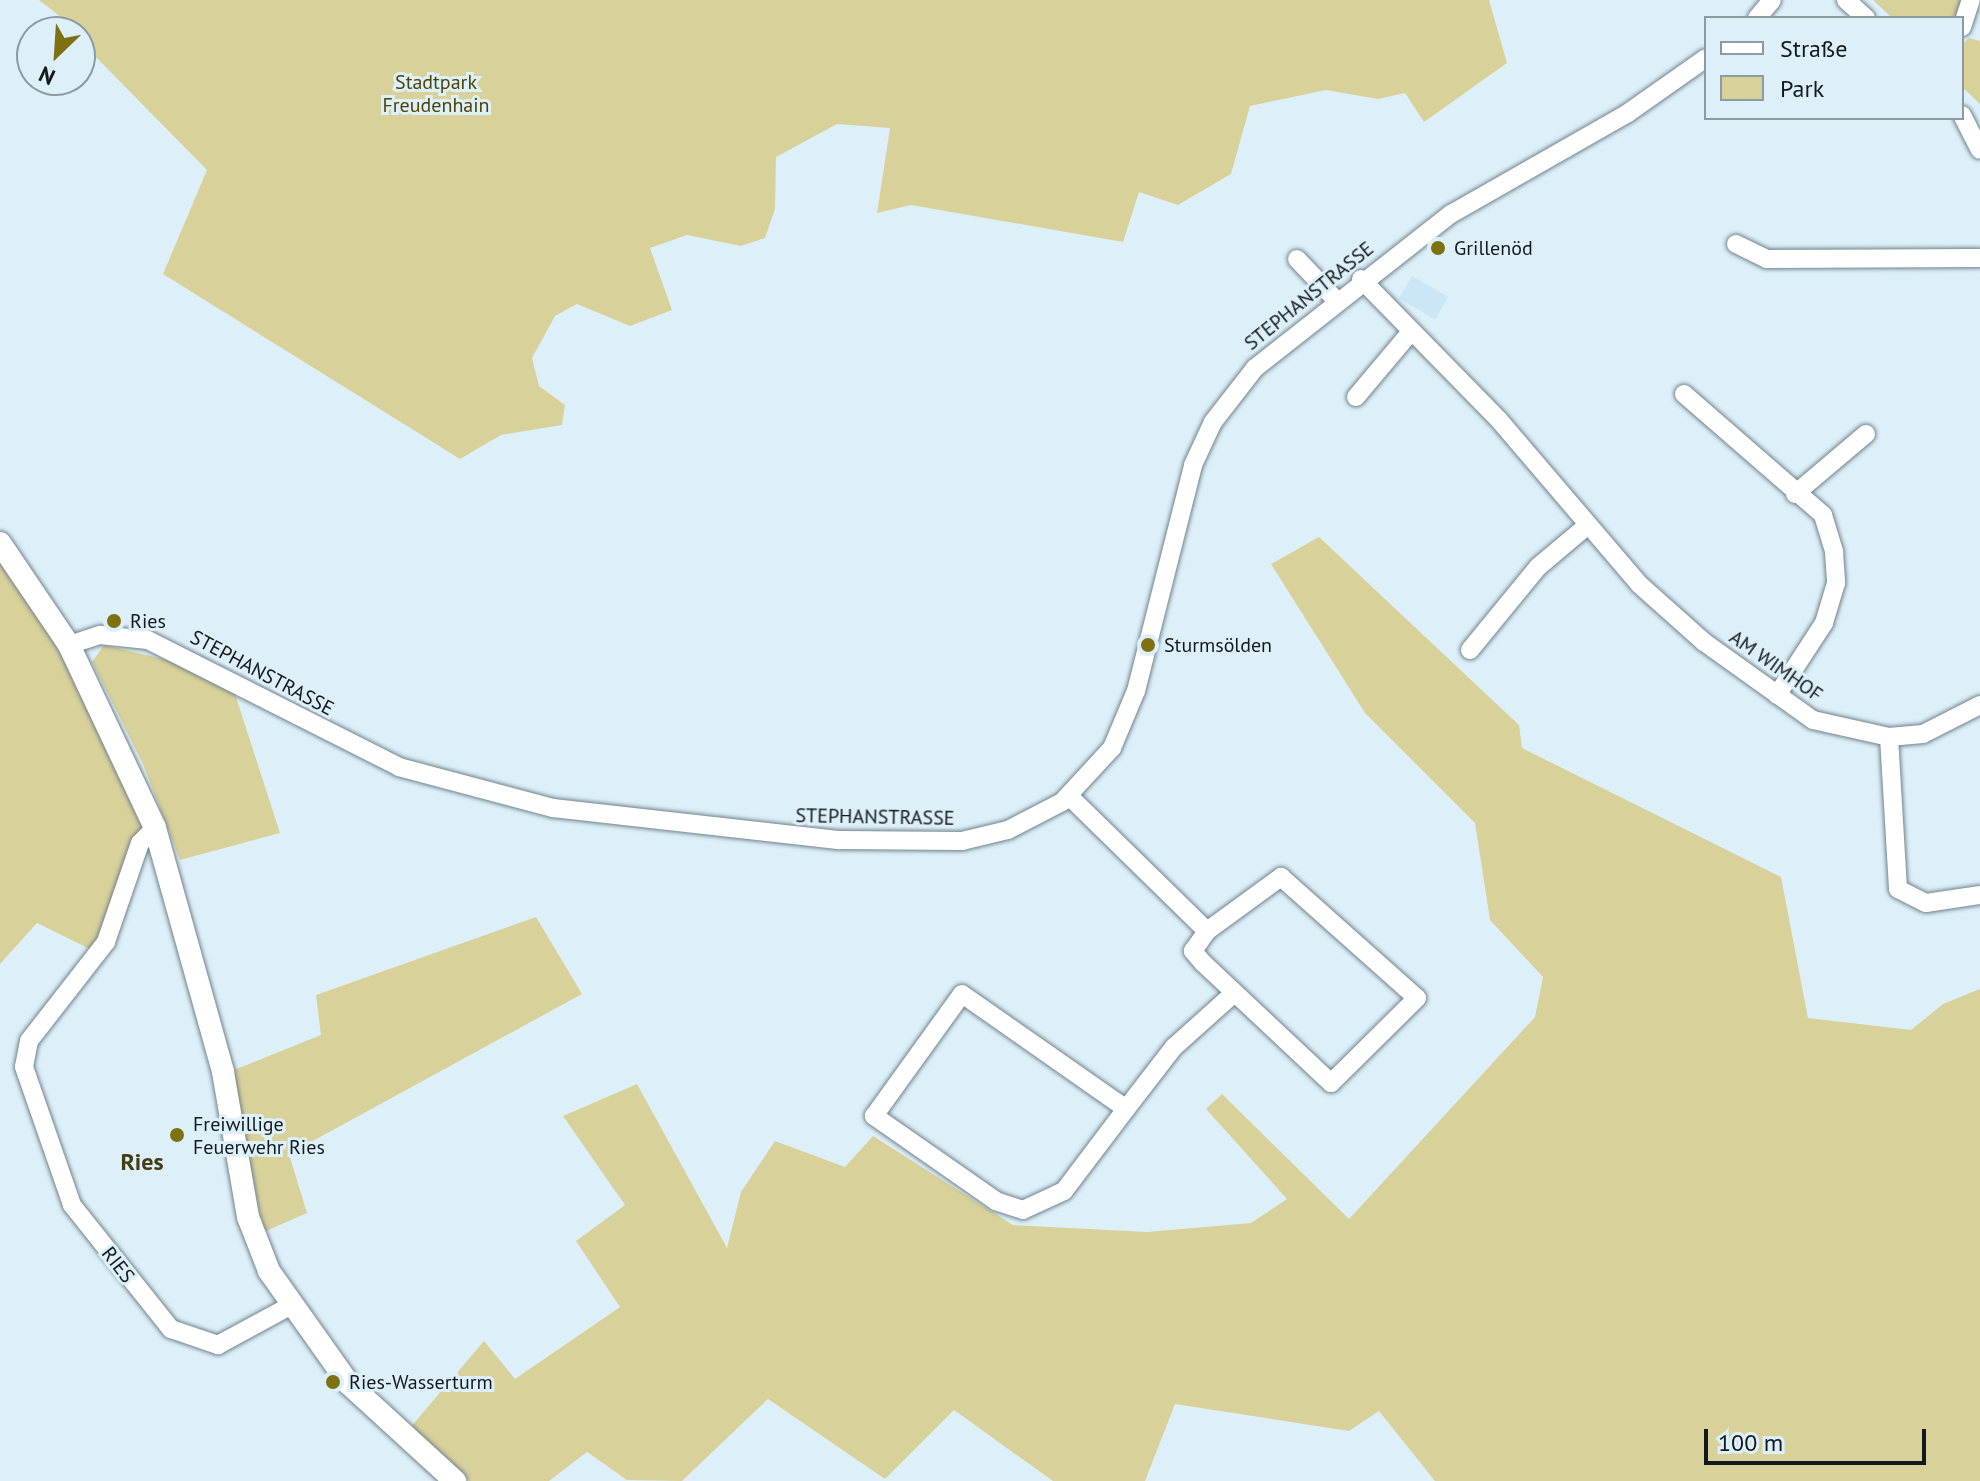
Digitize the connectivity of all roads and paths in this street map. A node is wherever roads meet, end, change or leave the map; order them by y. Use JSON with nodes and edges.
{"nodes":[{"id":1,"x":1772,"y":0,"type":"edge"},
{"id":2,"x":1846,"y":0,"type":"edge"},
{"id":3,"x":1759,"y":16,"type":"edge"},
{"id":4,"x":1864,"y":16,"type":"edge"},
{"id":5,"x":1704,"y":59,"type":"edge"},
{"id":6,"x":1964,"y":119,"type":"edge"},
{"id":7,"x":1979,"y":146,"type":"edge"},
{"id":8,"x":1736,"y":244,"type":"dead end"},
{"id":9,"x":1980,"y":258,"type":"edge"},
{"id":10,"x":1297,"y":259,"type":"dead end"},
{"id":11,"x":1361,"y":279,"type":"junction"},
{"id":12,"x":1335,"y":299,"type":"junction"},
{"id":13,"x":1409,"y":334,"type":"junction"},
{"id":14,"x":1684,"y":394,"type":"dead end"},
{"id":15,"x":1356,"y":397,"type":"dead end"},
{"id":16,"x":1866,"y":434,"type":"dead end"},
{"id":17,"x":1795,"y":494,"type":"junction"},
{"id":18,"x":1588,"y":525,"type":"junction"},
{"id":19,"x":0,"y":543,"type":"edge"},
{"id":20,"x":69,"y":645,"type":"junction"},
{"id":21,"x":1470,"y":650,"type":"dead end"},
{"id":22,"x":1777,"y":695,"type":"junction"},
{"id":23,"x":1980,"y":705,"type":"edge"},
{"id":24,"x":1889,"y":737,"type":"junction"},
{"id":25,"x":1069,"y":796,"type":"junction"},
{"id":26,"x":155,"y":828,"type":"junction"},
{"id":27,"x":1980,"y":895,"type":"edge"},
{"id":28,"x":1207,"y":931,"type":"junction"},
{"id":29,"x":1233,"y":994,"type":"junction"},
{"id":30,"x":1126,"y":1109,"type":"junction"},
{"id":31,"x":288,"y":1307,"type":"junction"},
{"id":32,"x":455,"y":1481,"type":"edge"}],
"edges":[{"from":1,"to":3,"type":"street"},
{"from":2,"to":4,"type":"street"},
{"from":5,"to":11,"type":"street","name":"STEPHANSTRASSE"},
{"from":6,"to":7,"type":"street"},
{"from":8,"to":9,"type":"street"},
{"from":10,"to":12,"type":"street"},
{"from":11,"to":12,"type":"street","name":"STEPHANSTRASSE"},
{"from":11,"to":13,"type":"street","name":"AM WIMHOF"},
{"from":12,"to":25,"type":"street","name":"STEPHANSTRASSE"},
{"from":13,"to":15,"type":"street"},
{"from":13,"to":18,"type":"street","name":"AM WIMHOF"},
{"from":14,"to":17,"type":"street"},
{"from":16,"to":17,"type":"street"},
{"from":17,"to":22,"type":"street"},
{"from":18,"to":21,"type":"street"},
{"from":18,"to":22,"type":"street","name":"AM WIMHOF"},
{"from":19,"to":20,"type":"street"},
{"from":20,"to":25,"type":"street","name":"STEPHANSTRASSE"},
{"from":20,"to":26,"type":"street"},
{"from":22,"to":24,"type":"street","name":"AM WIMHOF"},
{"from":23,"to":24,"type":"street","name":"AM WIMHOF"},
{"from":24,"to":27,"type":"street"},
{"from":25,"to":28,"type":"street"},
{"from":26,"to":31,"type":"street"},
{"from":26,"to":31,"type":"street","name":"RIES"},
{"from":28,"to":29,"type":"street"},
{"from":28,"to":29,"type":"street"},
{"from":29,"to":30,"type":"street"},
{"from":30,"to":30,"type":"street"},
{"from":31,"to":32,"type":"street"}]}
